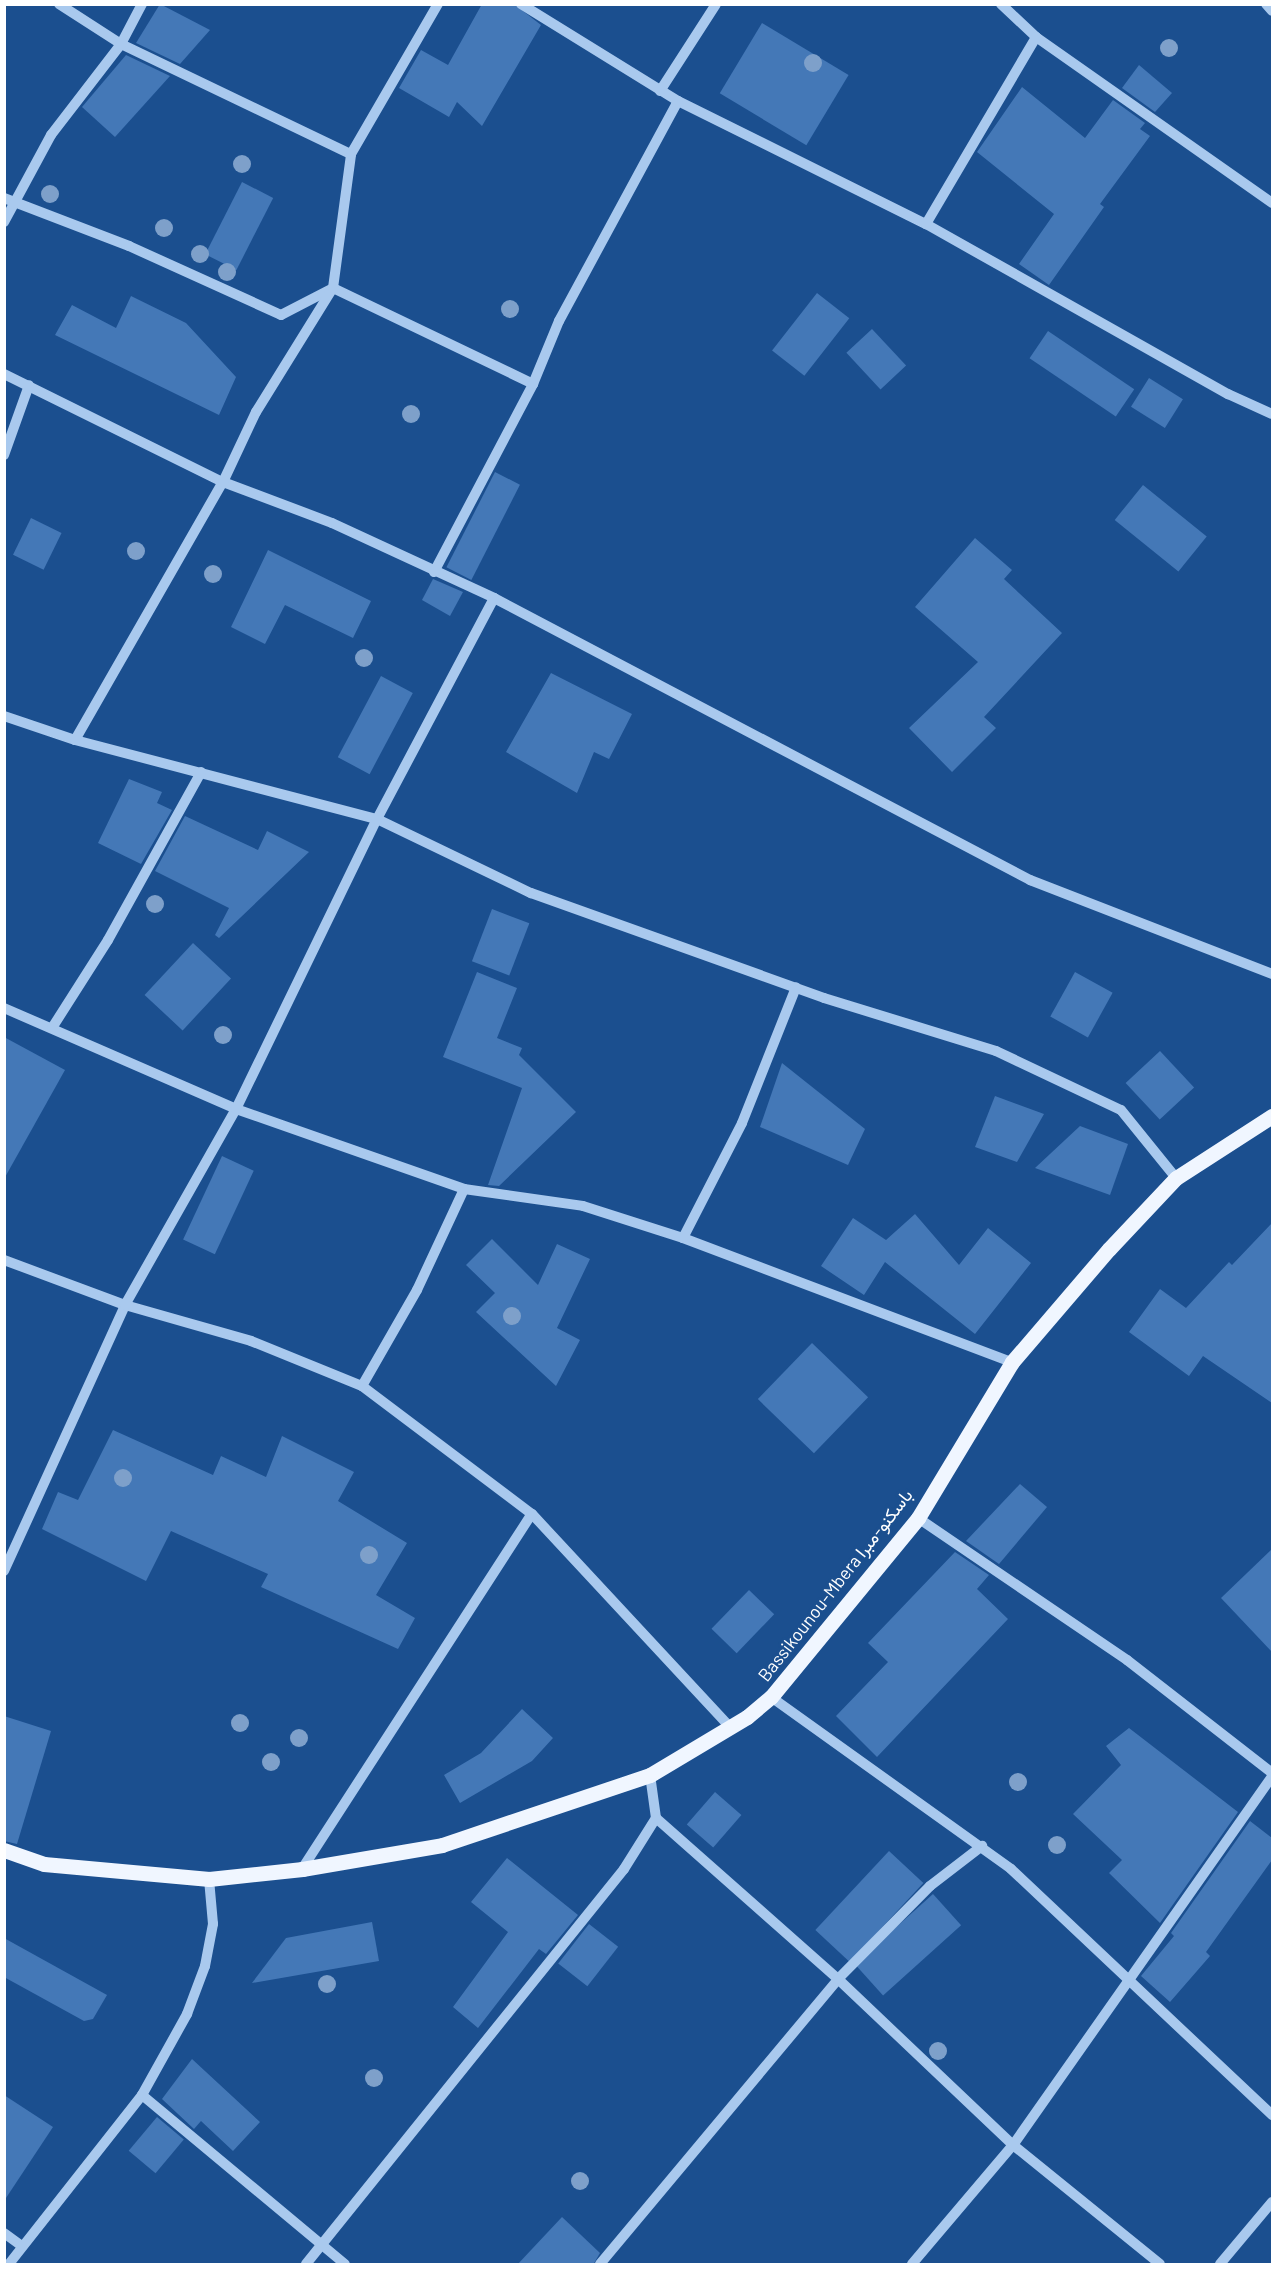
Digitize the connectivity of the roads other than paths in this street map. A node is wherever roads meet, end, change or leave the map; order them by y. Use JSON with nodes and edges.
{"nodes":[{"id":1,"x":59,"y":4,"type":"edge"},
{"id":2,"x":142,"y":4,"type":"edge"},
{"id":3,"x":438,"y":4,"type":"edge"},
{"id":4,"x":521,"y":4,"type":"edge"},
{"id":5,"x":716,"y":4,"type":"edge"},
{"id":6,"x":1001,"y":4,"type":"edge"},
{"id":7,"x":1266,"y":4,"type":"edge"},
{"id":8,"x":1272,"y":11,"type":"edge"},
{"id":9,"x":1036,"y":37,"type":"junction"},
{"id":10,"x":121,"y":44,"type":"junction"},
{"id":11,"x":660,"y":91,"type":"junction"},
{"id":12,"x":678,"y":101,"type":"junction"},
{"id":13,"x":351,"y":154,"type":"junction"},
{"id":14,"x":9,"y":201,"type":"edge"},
{"id":15,"x":1272,"y":203,"type":"edge"},
{"id":16,"x":4,"y":222,"type":"edge"},
{"id":17,"x":926,"y":224,"type":"junction"},
{"id":18,"x":333,"y":288,"type":"junction"},
{"id":19,"x":4,"y":374,"type":"edge"},
{"id":20,"x":533,"y":384,"type":"junction"},
{"id":21,"x":29,"y":385,"type":"junction"},
{"id":22,"x":1272,"y":414,"type":"edge"},
{"id":23,"x":4,"y":455,"type":"edge"},
{"id":24,"x":223,"y":482,"type":"junction"},
{"id":25,"x":434,"y":572,"type":"junction"},
{"id":26,"x":494,"y":598,"type":"junction"},
{"id":27,"x":4,"y":716,"type":"edge"},
{"id":28,"x":75,"y":740,"type":"junction"},
{"id":29,"x":201,"y":772,"type":"junction"},
{"id":30,"x":377,"y":819,"type":"junction"},
{"id":31,"x":1272,"y":974,"type":"edge"},
{"id":32,"x":796,"y":987,"type":"junction"},
{"id":33,"x":6,"y":1012,"type":"edge"},
{"id":34,"x":52,"y":1028,"type":"junction"},
{"id":35,"x":236,"y":1109,"type":"junction"},
{"id":36,"x":1272,"y":1116,"type":"edge"},
{"id":37,"x":1176,"y":1178,"type":"junction"},
{"id":38,"x":464,"y":1189,"type":"junction"},
{"id":39,"x":683,"y":1238,"type":"junction"},
{"id":40,"x":4,"y":1260,"type":"edge"},
{"id":41,"x":125,"y":1305,"type":"junction"},
{"id":42,"x":1012,"y":1362,"type":"junction"},
{"id":43,"x":362,"y":1386,"type":"junction"},
{"id":44,"x":532,"y":1514,"type":"junction"},
{"id":45,"x":918,"y":1518,"type":"junction"},
{"id":46,"x":4,"y":1571,"type":"edge"},
{"id":47,"x":771,"y":1697,"type":"junction"},
{"id":48,"x":730,"y":1726,"type":"junction"},
{"id":49,"x":1272,"y":1775,"type":"edge"},
{"id":50,"x":650,"y":1776,"type":"junction"},
{"id":51,"x":656,"y":1818,"type":"junction"},
{"id":52,"x":982,"y":1846,"type":"junction"},
{"id":53,"x":4,"y":1850,"type":"edge"},
{"id":54,"x":302,"y":1869,"type":"junction"},
{"id":55,"x":209,"y":1879,"type":"junction"},
{"id":56,"x":837,"y":1979,"type":"junction"},
{"id":57,"x":1127,"y":1981,"type":"junction"},
{"id":58,"x":142,"y":2095,"type":"junction"},
{"id":59,"x":1272,"y":2115,"type":"edge"},
{"id":60,"x":1013,"y":2145,"type":"junction"},
{"id":61,"x":1272,"y":2202,"type":"edge"},
{"id":62,"x":4,"y":2233,"type":"edge"},
{"id":63,"x":22,"y":2246,"type":"junction"},
{"id":64,"x":323,"y":2246,"type":"junction"},
{"id":65,"x":9,"y":2265,"type":"edge"},
{"id":66,"x":306,"y":2265,"type":"edge"},
{"id":67,"x":345,"y":2265,"type":"edge"},
{"id":68,"x":600,"y":2265,"type":"edge"},
{"id":69,"x":912,"y":2265,"type":"edge"},
{"id":70,"x":1160,"y":2265,"type":"edge"},
{"id":71,"x":1220,"y":2265,"type":"edge"}],
"edges":[{"from":1,"to":10,"type":"street"},
{"from":2,"to":10,"type":"street"},
{"from":3,"to":13,"type":"street"},
{"from":4,"to":11,"type":"street"},
{"from":5,"to":11,"type":"street"},
{"from":6,"to":9,"type":"street"},
{"from":7,"to":8,"type":"street"},
{"from":9,"to":15,"type":"street"},
{"from":9,"to":17,"type":"street"},
{"from":10,"to":13,"type":"street"},
{"from":10,"to":14,"type":"street"},
{"from":11,"to":12,"type":"street"},
{"from":12,"to":17,"type":"street"},
{"from":12,"to":20,"type":"street"},
{"from":13,"to":18,"type":"street"},
{"from":14,"to":16,"type":"street"},
{"from":14,"to":18,"type":"street"},
{"from":17,"to":22,"type":"street"},
{"from":18,"to":20,"type":"street"},
{"from":18,"to":24,"type":"street"},
{"from":19,"to":21,"type":"street"},
{"from":20,"to":25,"type":"street"},
{"from":21,"to":23,"type":"street"},
{"from":21,"to":24,"type":"street"},
{"from":24,"to":25,"type":"street"},
{"from":24,"to":28,"type":"street"},
{"from":25,"to":26,"type":"street"},
{"from":26,"to":30,"type":"street"},
{"from":26,"to":31,"type":"street"},
{"from":27,"to":28,"type":"street"},
{"from":28,"to":29,"type":"street"},
{"from":29,"to":30,"type":"street"},
{"from":29,"to":34,"type":"street"},
{"from":30,"to":32,"type":"street"},
{"from":30,"to":35,"type":"street"},
{"from":32,"to":37,"type":"street"},
{"from":32,"to":39,"type":"street"},
{"from":33,"to":34,"type":"street"},
{"from":34,"to":35,"type":"street"},
{"from":35,"to":38,"type":"street"},
{"from":35,"to":41,"type":"street"},
{"from":36,"to":37,"type":"main road","name":"Bassikounou-Mbera باسكنو-مبرا"},
{"from":37,"to":42,"type":"main road","name":"Bassikounou-Mbera باسكنو-مبرا"},
{"from":38,"to":39,"type":"street"},
{"from":38,"to":43,"type":"street"},
{"from":39,"to":42,"type":"street"},
{"from":40,"to":41,"type":"street"},
{"from":41,"to":43,"type":"street"},
{"from":41,"to":46,"type":"street"},
{"from":42,"to":45,"type":"main road","name":"Bassikounou-Mbera باسكنو-مبرا"},
{"from":43,"to":44,"type":"street"},
{"from":44,"to":48,"type":"street"},
{"from":44,"to":54,"type":"street"},
{"from":45,"to":47,"type":"main road","name":"Bassikounou-Mbera باسكنو-مبرا"},
{"from":45,"to":49,"type":"street"},
{"from":47,"to":48,"type":"main road","name":"Bassikounou-Mbera باسكنو-مبرا"},
{"from":47,"to":52,"type":"street"},
{"from":48,"to":50,"type":"main road","name":"Bassikounou-Mbera باسكنو-مبرا"},
{"from":49,"to":57,"type":"street"},
{"from":50,"to":51,"type":"street"},
{"from":50,"to":54,"type":"main road","name":"Bassikounou-Mbera باسكنو-مبرا"},
{"from":51,"to":56,"type":"street"},
{"from":51,"to":64,"type":"street"},
{"from":52,"to":56,"type":"street"},
{"from":52,"to":57,"type":"street"},
{"from":53,"to":55,"type":"main road","name":"Bassikounou-Mbera باسكنو-مبرا"},
{"from":54,"to":55,"type":"main road","name":"Bassikounou-Mbera باسكنو-مبرا"},
{"from":55,"to":58,"type":"street"},
{"from":56,"to":60,"type":"street"},
{"from":56,"to":68,"type":"street"},
{"from":57,"to":59,"type":"street"},
{"from":57,"to":60,"type":"street"},
{"from":58,"to":63,"type":"street"},
{"from":58,"to":64,"type":"street"},
{"from":60,"to":69,"type":"street"},
{"from":60,"to":70,"type":"street"},
{"from":61,"to":71,"type":"street"},
{"from":62,"to":63,"type":"street"},
{"from":63,"to":65,"type":"street"},
{"from":64,"to":66,"type":"street"},
{"from":64,"to":67,"type":"street"}]}
